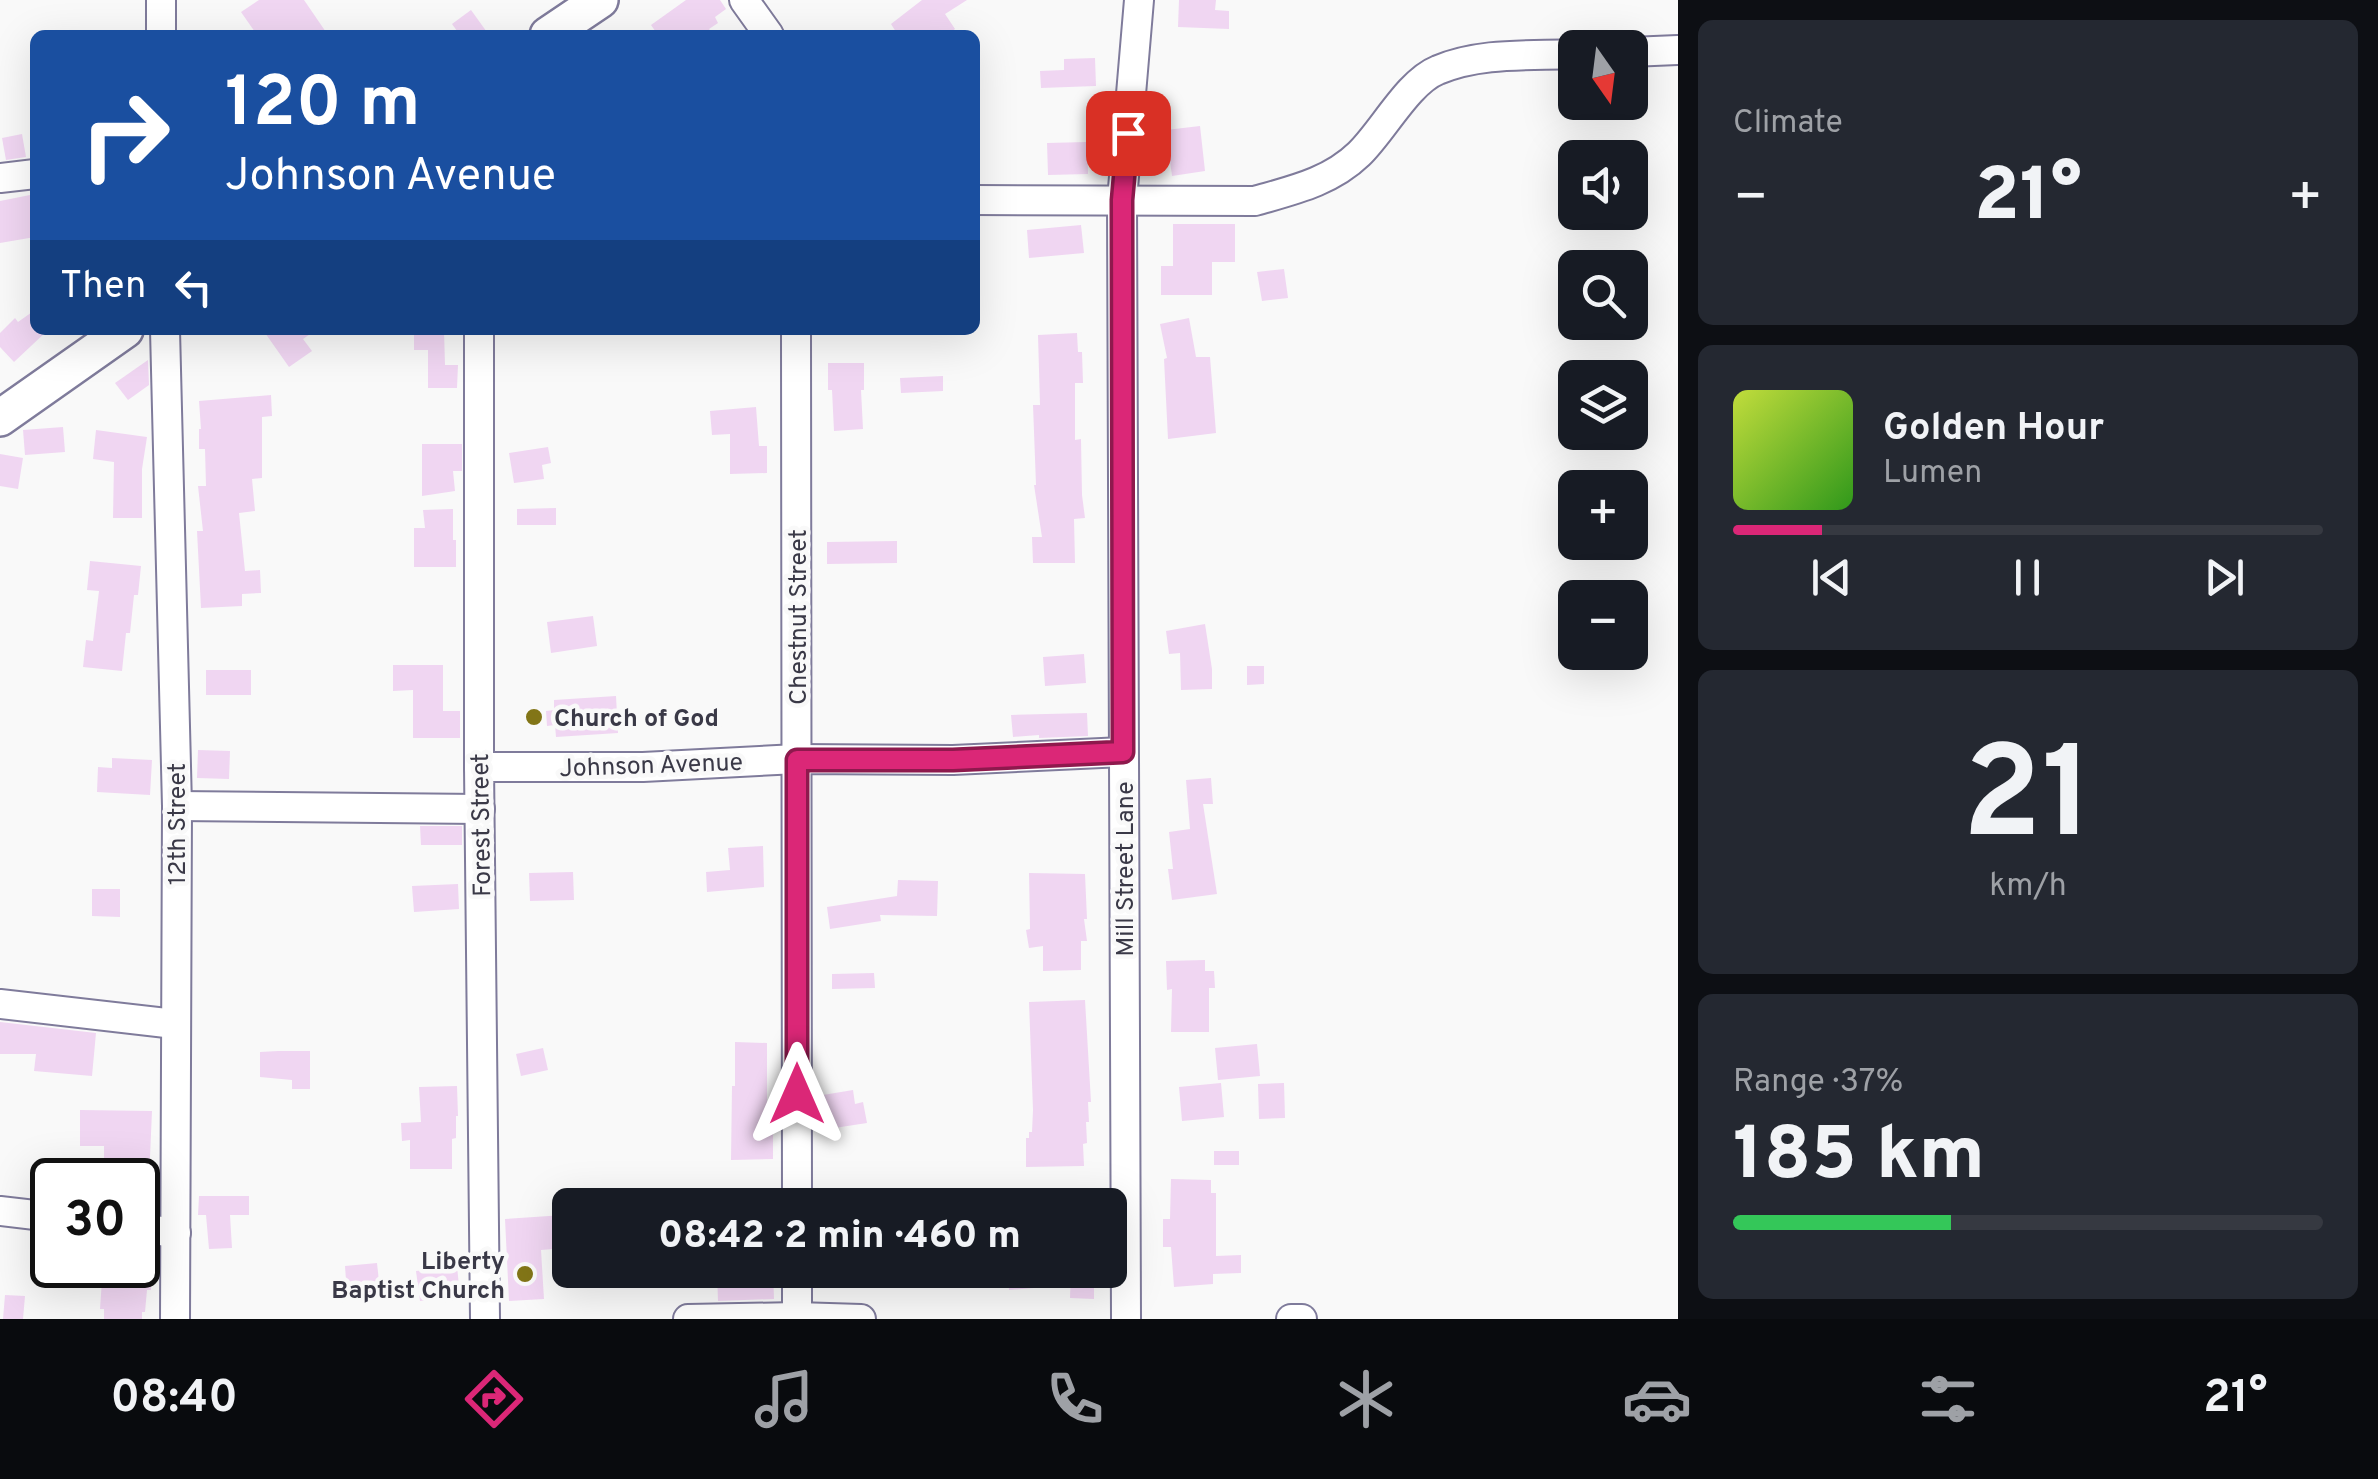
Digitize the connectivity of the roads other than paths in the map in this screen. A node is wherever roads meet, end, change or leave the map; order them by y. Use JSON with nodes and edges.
{"nodes":[{"id":1,"x":161,"y":0,"type":"edge"},
{"id":2,"x":744,"y":0,"type":"edge"},
{"id":3,"x":1139,"y":0,"type":"edge"},
{"id":4,"x":161,"y":30,"type":"edge"},
{"id":5,"x":765,"y":30,"type":"edge"},
{"id":6,"x":1678,"y":50,"type":"edge"},
{"id":7,"x":1648,"y":51,"type":"edge"},
{"id":8,"x":1558,"y":55,"type":"edge"},
{"id":9,"x":30,"y":175,"type":"edge"},
{"id":10,"x":0,"y":178,"type":"edge"},
{"id":11,"x":980,"y":200,"type":"edge"},
{"id":12,"x":1122,"y":200,"type":"junction"},
{"id":13,"x":119,"y":335,"type":"edge"},
{"id":14,"x":165,"y":335,"type":"edge"},
{"id":15,"x":479,"y":335,"type":"edge"},
{"id":16,"x":796,"y":335,"type":"edge"},
{"id":17,"x":0,"y":418,"type":"edge"},
{"id":18,"x":1123,"y":752,"type":"junction"},
{"id":19,"x":797,"y":760,"type":"junction"},
{"id":20,"x":479,"y":767,"type":"junction"},
{"id":21,"x":177,"y":806,"type":"junction"},
{"id":22,"x":480,"y":808,"type":"junction"},
{"id":23,"x":0,"y":1004,"type":"edge"},
{"id":24,"x":176,"y":1024,"type":"junction"},
{"id":25,"x":797,"y":1188,"type":"edge"},
{"id":26,"x":0,"y":1211,"type":"edge"},
{"id":27,"x":30,"y":1215,"type":"edge"},
{"id":28,"x":160,"y":1230,"type":"edge"},
{"id":29,"x":176,"y":1232,"type":"junction"},
{"id":30,"x":797,"y":1288,"type":"edge"},
{"id":31,"x":797,"y":1318,"type":"edge"},
{"id":32,"x":174,"y":1319,"type":"edge"},
{"id":33,"x":485,"y":1319,"type":"edge"},
{"id":34,"x":688,"y":1319,"type":"edge"},
{"id":35,"x":861,"y":1319,"type":"edge"},
{"id":36,"x":1126,"y":1319,"type":"edge"},
{"id":37,"x":1291,"y":1319,"type":"edge"},
{"id":38,"x":1302,"y":1319,"type":"edge"}],
"edges":[{"from":1,"to":4,"type":"street"},
{"from":2,"to":5,"type":"street"},
{"from":3,"to":12,"type":"street","name":"Mill Street Lane"},
{"from":6,"to":7,"type":"street"},
{"from":8,"to":12,"type":"street"},
{"from":9,"to":10,"type":"street"},
{"from":11,"to":12,"type":"street"},
{"from":12,"to":18,"type":"street","name":"Mill Street Lane"},
{"from":13,"to":17,"type":"main road"},
{"from":14,"to":21,"type":"street","name":"12th Street"},
{"from":15,"to":20,"type":"street","name":"Forest Street"},
{"from":16,"to":19,"type":"street","name":"Chestnut Street"},
{"from":18,"to":19,"type":"street","name":"Johnson Avenue"},
{"from":18,"to":36,"type":"street","name":"Mill Street Lane"},
{"from":19,"to":20,"type":"street","name":"Johnson Avenue"},
{"from":19,"to":25,"type":"street","name":"Chestnut Street"},
{"from":20,"to":22,"type":"street","name":"Forest Street"},
{"from":21,"to":22,"type":"street"},
{"from":21,"to":24,"type":"street","name":"12th Street"},
{"from":22,"to":33,"type":"street","name":"Forest Street"},
{"from":23,"to":24,"type":"street"},
{"from":24,"to":29,"type":"street","name":"12th Street"},
{"from":26,"to":27,"type":"street"},
{"from":28,"to":29,"type":"street"},
{"from":29,"to":32,"type":"street","name":"12th Street"},
{"from":30,"to":31,"type":"street"},
{"from":31,"to":34,"type":"street"},
{"from":31,"to":35,"type":"street"},
{"from":37,"to":38,"type":"street"}]}
